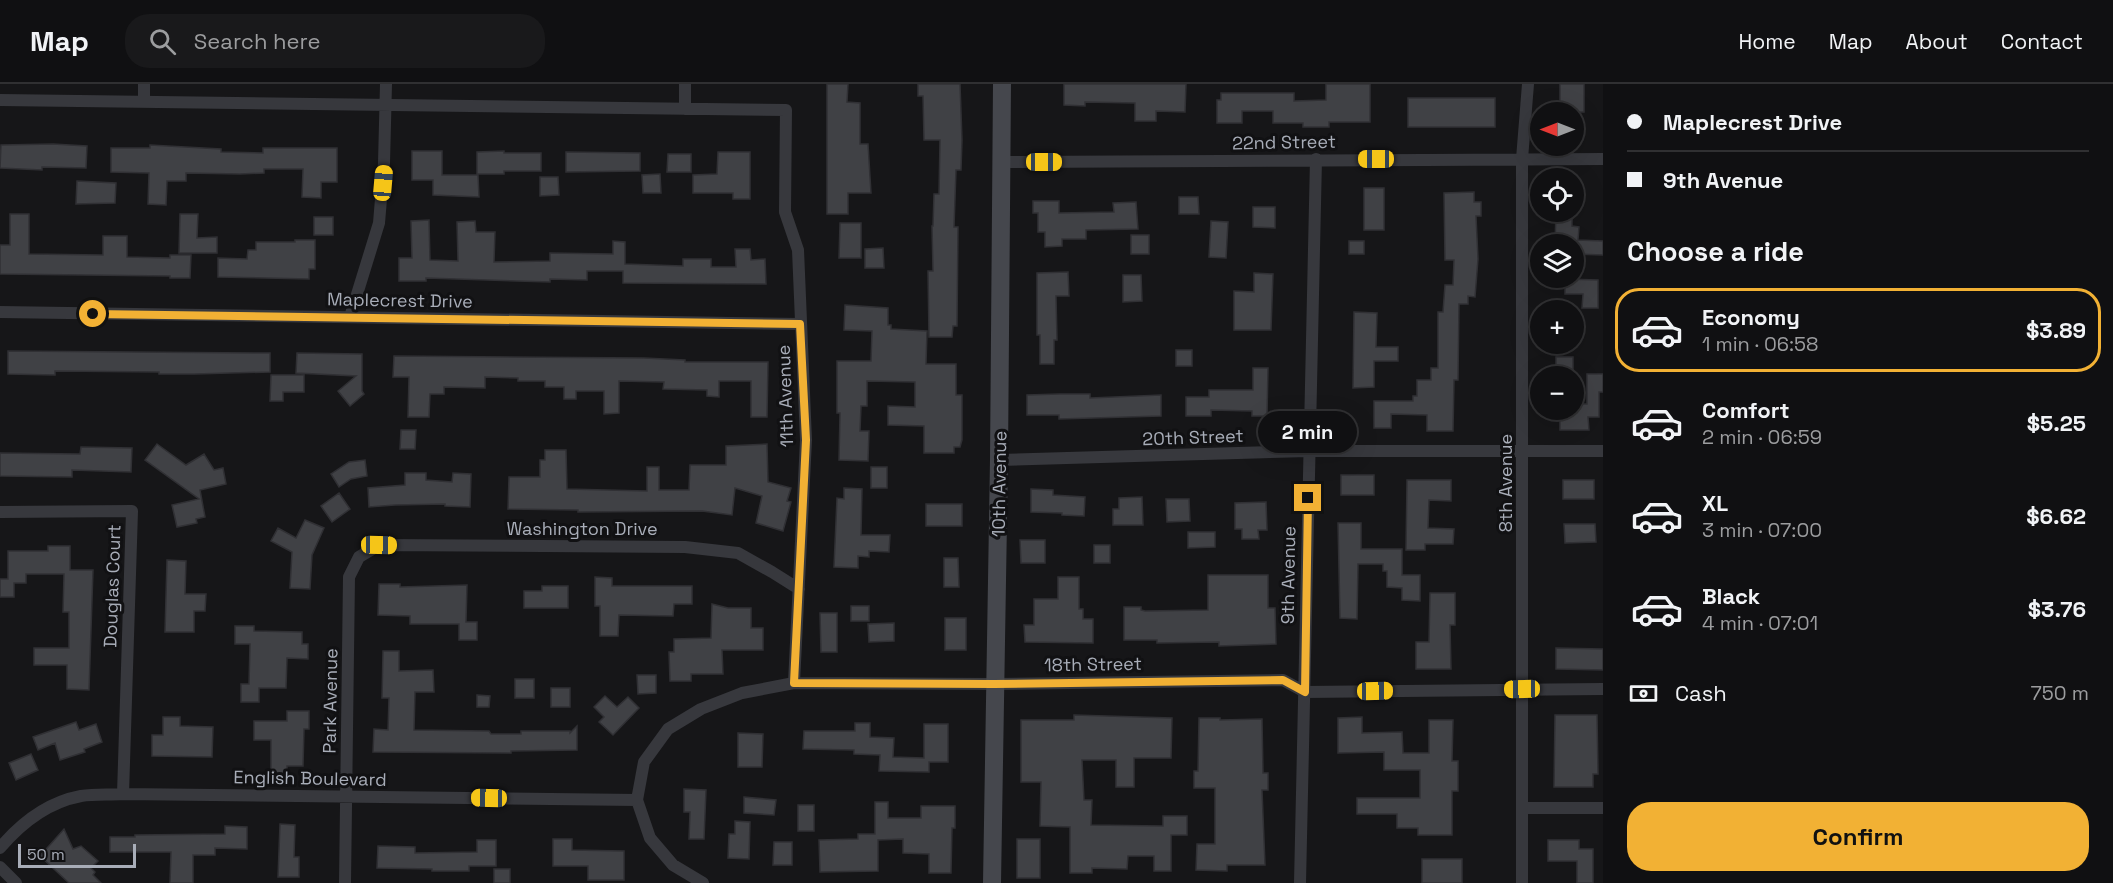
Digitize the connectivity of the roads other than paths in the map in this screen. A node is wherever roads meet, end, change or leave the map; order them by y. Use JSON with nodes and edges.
{"nodes":[{"id":1,"x":144,"y":84,"type":"edge"},
{"id":2,"x":386,"y":84,"type":"edge"},
{"id":3,"x":685,"y":84,"type":"edge"},
{"id":4,"x":1002,"y":84,"type":"edge"},
{"id":5,"x":1528,"y":84,"type":"edge"},
{"id":6,"x":0,"y":100,"type":"edge"},
{"id":7,"x":144,"y":102,"type":"junction"},
{"id":8,"x":385,"y":105,"type":"junction"},
{"id":9,"x":685,"y":109,"type":"junction"},
{"id":10,"x":1316,"y":159,"type":"junction"},
{"id":11,"x":1522,"y":159,"type":"junction"},
{"id":12,"x":1603,"y":159,"type":"edge"},
{"id":13,"x":1001,"y":162,"type":"junction"},
{"id":14,"x":0,"y":312,"type":"edge"},
{"id":15,"x":350,"y":317,"type":"junction"},
{"id":16,"x":800,"y":324,"type":"junction"},
{"id":17,"x":1523,"y":451,"type":"junction"},
{"id":18,"x":1603,"y":451,"type":"edge"},
{"id":19,"x":1308,"y":452,"type":"junction"},
{"id":20,"x":999,"y":460,"type":"junction"},
{"id":21,"x":0,"y":512,"type":"edge"},
{"id":22,"x":359,"y":557,"type":"joint"},
{"id":23,"x":798,"y":590,"type":"junction"},
{"id":24,"x":794,"y":683,"type":"junction"},
{"id":25,"x":994,"y":684,"type":"junction"},
{"id":26,"x":1603,"y":688,"type":"edge"},
{"id":27,"x":1522,"y":689,"type":"junction"},
{"id":28,"x":1305,"y":692,"type":"junction"},
{"id":29,"x":123,"y":794,"type":"junction"},
{"id":30,"x":347,"y":796,"type":"junction"},
{"id":31,"x":637,"y":800,"type":"junction"},
{"id":32,"x":1522,"y":808,"type":"junction"},
{"id":33,"x":1603,"y":808,"type":"edge"},
{"id":34,"x":0,"y":848,"type":"edge"},
{"id":35,"x":0,"y":867,"type":"edge"},
{"id":36,"x":16,"y":883,"type":"edge"},
{"id":37,"x":345,"y":883,"type":"edge"},
{"id":38,"x":703,"y":883,"type":"edge"},
{"id":39,"x":992,"y":883,"type":"edge"},
{"id":40,"x":1300,"y":883,"type":"edge"},
{"id":41,"x":1522,"y":883,"type":"edge"}],
"edges":[{"from":1,"to":7,"type":"street"},
{"from":2,"to":8,"type":"street"},
{"from":3,"to":9,"type":"street"},
{"from":4,"to":13,"type":"street","name":"10th Avenue"},
{"from":5,"to":11,"type":"street","name":"8th Avenue"},
{"from":6,"to":7,"type":"street"},
{"from":7,"to":8,"type":"street"},
{"from":8,"to":9,"type":"street"},
{"from":8,"to":15,"type":"street"},
{"from":9,"to":16,"type":"street","name":"11th Avenue"},
{"from":10,"to":11,"type":"street","name":"22nd Street"},
{"from":10,"to":13,"type":"street","name":"22nd Street"},
{"from":10,"to":19,"type":"street","name":"9th Avenue"},
{"from":11,"to":12,"type":"street","name":"22nd Street"},
{"from":11,"to":17,"type":"street","name":"8th Avenue"},
{"from":13,"to":20,"type":"street","name":"10th Avenue"},
{"from":14,"to":15,"type":"street","name":"Maplecrest Drive"},
{"from":15,"to":16,"type":"street","name":"Maplecrest Drive"},
{"from":16,"to":23,"type":"street","name":"11th Avenue"},
{"from":17,"to":18,"type":"street","name":"20th Street"},
{"from":17,"to":19,"type":"street","name":"20th Street"},
{"from":17,"to":27,"type":"street","name":"8th Avenue"},
{"from":19,"to":20,"type":"street","name":"20th Street"},
{"from":19,"to":28,"type":"street","name":"9th Avenue"},
{"from":20,"to":25,"type":"street","name":"10th Avenue"},
{"from":21,"to":29,"type":"street","name":"Douglas Court"},
{"from":22,"to":23,"type":"street","name":"Washington Drive"},
{"from":22,"to":30,"type":"street","name":"Park Avenue"},
{"from":23,"to":24,"type":"street","name":"11th Avenue"},
{"from":24,"to":25,"type":"street","name":"18th Street"},
{"from":24,"to":31,"type":"street","name":"18th Street"},
{"from":25,"to":28,"type":"street","name":"18th Street"},
{"from":25,"to":39,"type":"street","name":"10th Avenue"},
{"from":26,"to":27,"type":"street","name":"18th Street"},
{"from":27,"to":28,"type":"street","name":"18th Street"},
{"from":27,"to":32,"type":"street","name":"8th Avenue"},
{"from":28,"to":40,"type":"street","name":"9th Avenue"},
{"from":29,"to":30,"type":"street","name":"English Boulevard"},
{"from":29,"to":34,"type":"street","name":"English Boulevard"},
{"from":30,"to":31,"type":"street","name":"English Boulevard"},
{"from":30,"to":37,"type":"street","name":"Park Avenue"},
{"from":31,"to":38,"type":"street"},
{"from":32,"to":33,"type":"street"},
{"from":32,"to":41,"type":"street","name":"8th Avenue"},
{"from":35,"to":36,"type":"street"}]}
